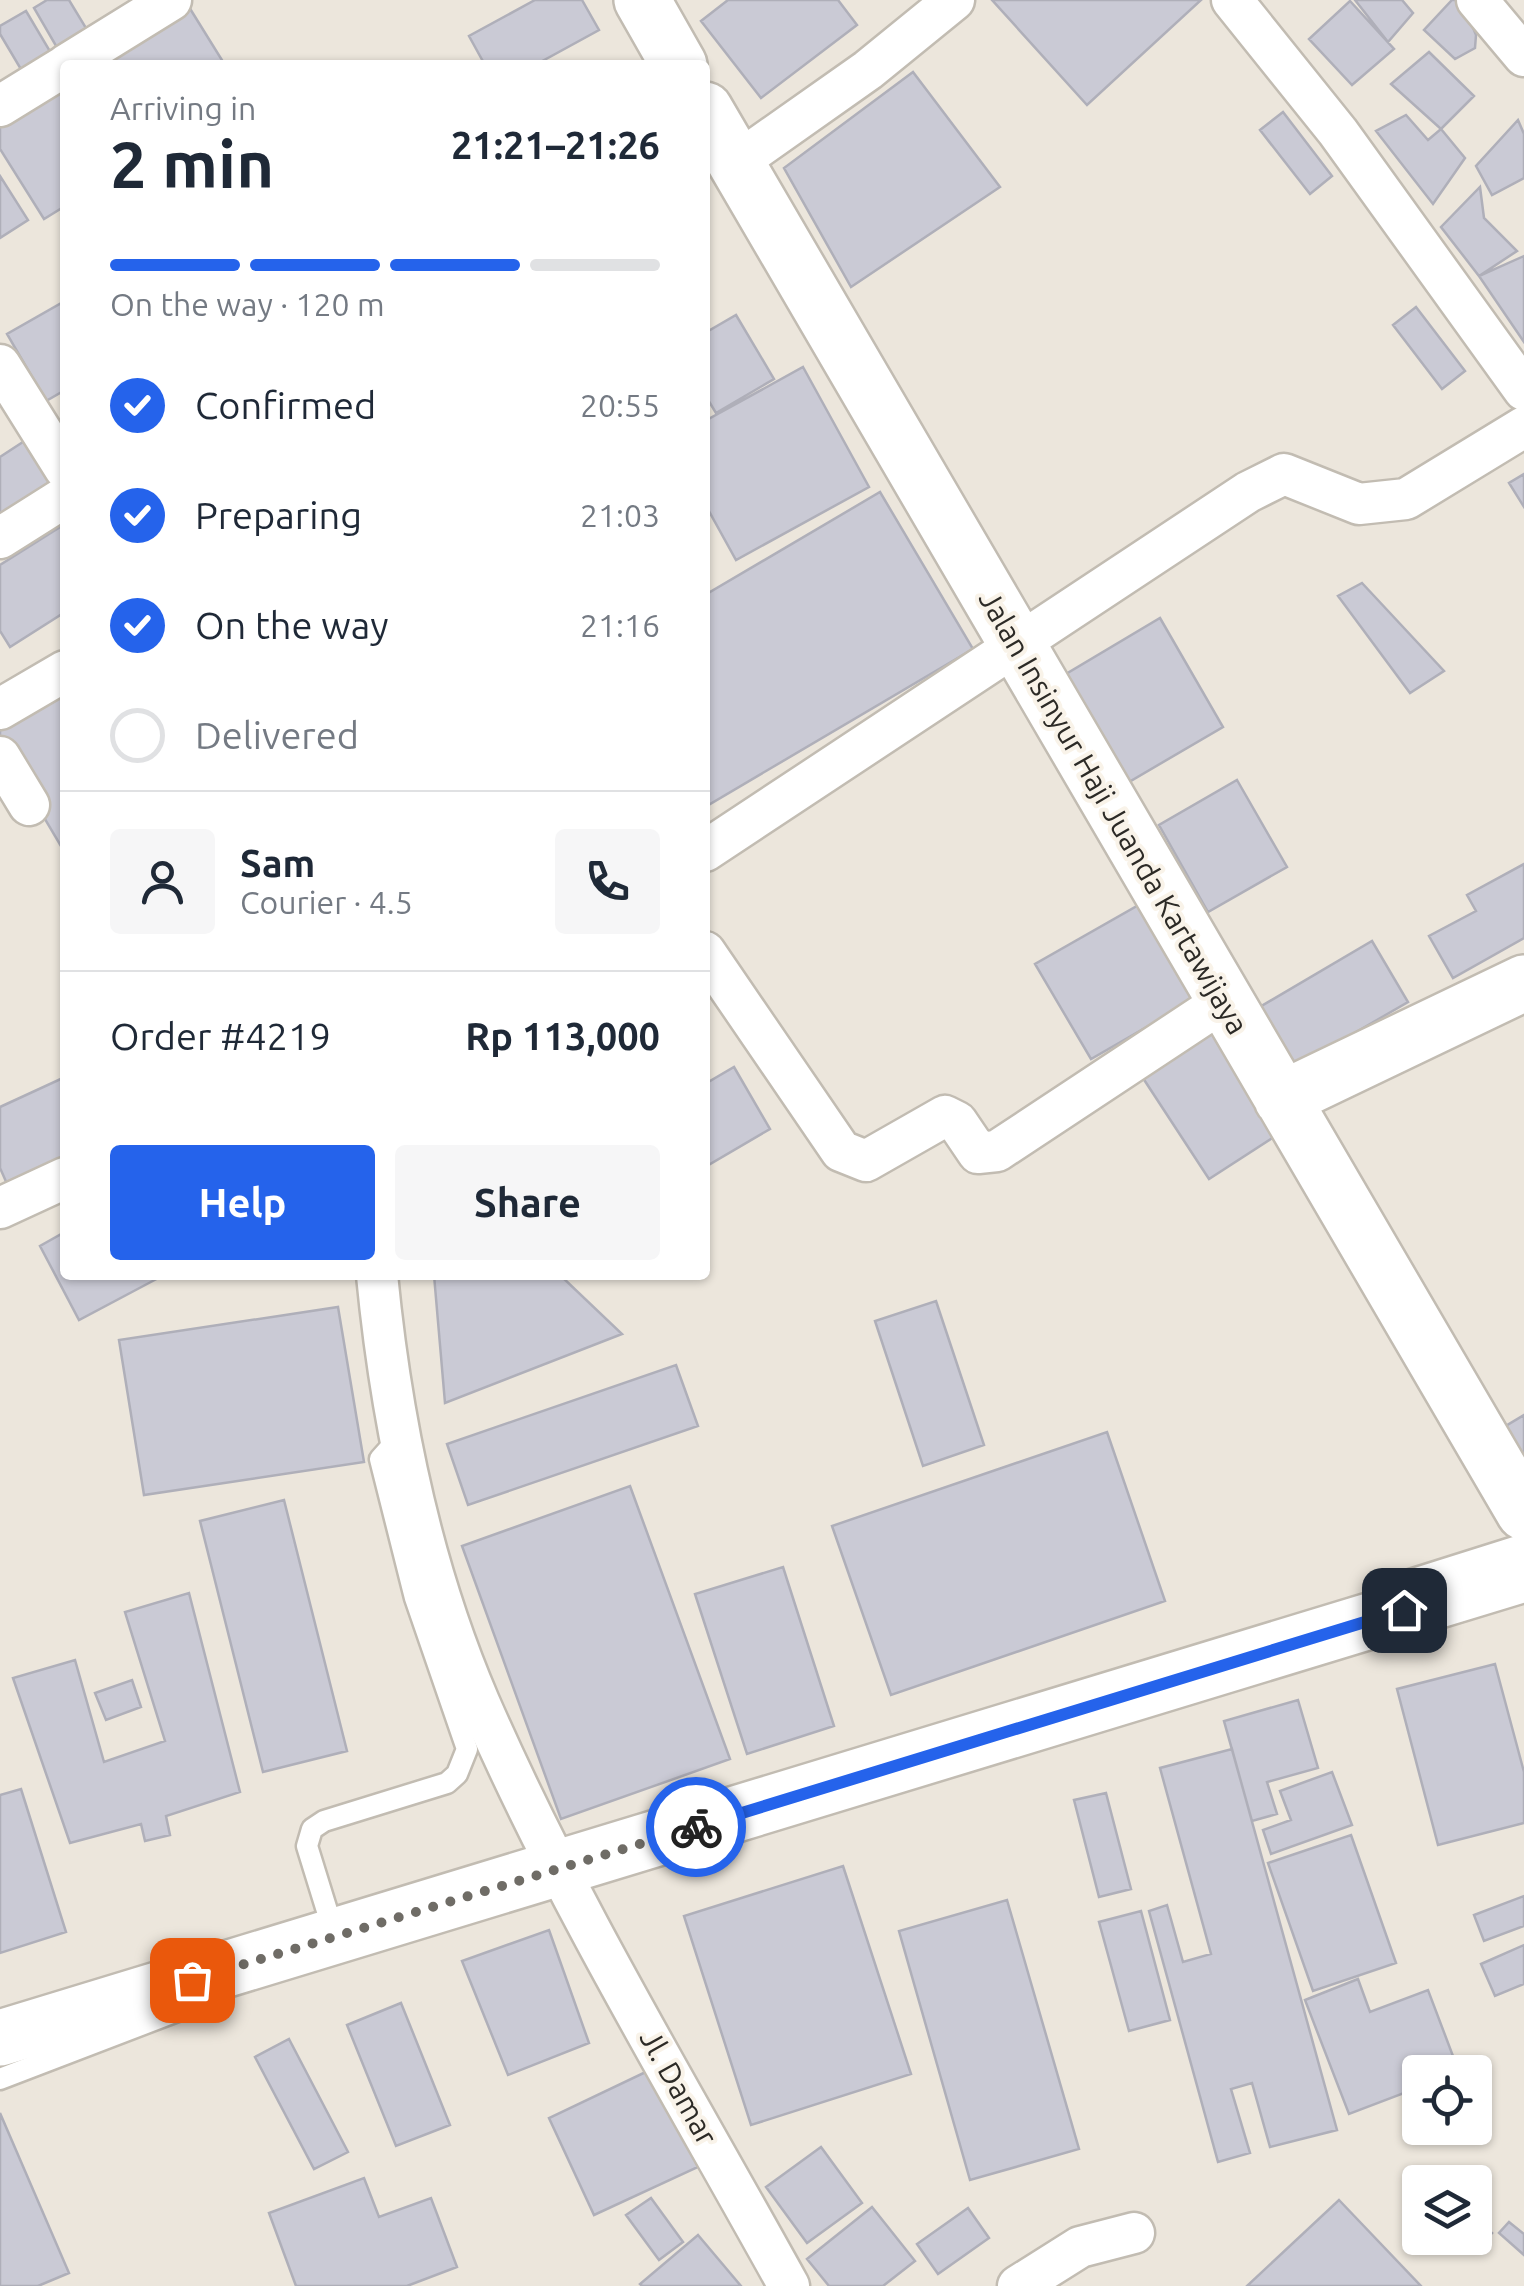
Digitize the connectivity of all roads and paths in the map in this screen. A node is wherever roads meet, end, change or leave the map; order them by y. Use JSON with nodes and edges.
{"nodes":[{"id":1,"x":170,"y":0,"type":"edge"},
{"id":2,"x":642,"y":0,"type":"edge"},
{"id":3,"x":954,"y":0,"type":"edge"},
{"id":4,"x":1232,"y":0,"type":"edge"},
{"id":5,"x":1476,"y":0,"type":"edge"},
{"id":6,"x":1524,"y":56,"type":"edge"},
{"id":7,"x":74,"y":60,"type":"edge"},
{"id":8,"x":676,"y":60,"type":"edge"},
{"id":9,"x":60,"y":69,"type":"edge"},
{"id":10,"x":0,"y":106,"type":"edge"},
{"id":11,"x":710,"y":119,"type":"edge"},
{"id":12,"x":736,"y":164,"type":"junction"},
{"id":13,"x":0,"y":365,"type":"edge"},
{"id":14,"x":1524,"y":390,"type":"edge"},
{"id":15,"x":1524,"y":427,"type":"edge"},
{"id":16,"x":60,"y":461,"type":"edge"},
{"id":17,"x":60,"y":500,"type":"edge"},
{"id":18,"x":0,"y":538,"type":"edge"},
{"id":19,"x":1018,"y":646,"type":"junction"},
{"id":20,"x":60,"y":674,"type":"edge"},
{"id":21,"x":0,"y":709,"type":"edge"},
{"id":22,"x":0,"y":756,"type":"edge"},
{"id":23,"x":29,"y":806,"type":"dead end"},
{"id":24,"x":710,"y":848,"type":"edge"},
{"id":25,"x":710,"y":959,"type":"edge"},
{"id":26,"x":1524,"y":983,"type":"edge"},
{"id":27,"x":1224,"y":1001,"type":"junction"},
{"id":28,"x":1282,"y":1099,"type":"junction"},
{"id":29,"x":60,"y":1180,"type":"edge"},
{"id":30,"x":0,"y":1208,"type":"edge"},
{"id":31,"x":378,"y":1280,"type":"edge"},
{"id":32,"x":404,"y":1448,"type":"junction"},
{"id":33,"x":1524,"y":1512,"type":"edge"},
{"id":34,"x":1524,"y":1544,"type":"edge"},
{"id":35,"x":1524,"y":1574,"type":"edge"},
{"id":36,"x":1374,"y":1591,"type":"dead end"},
{"id":37,"x":559,"y":1869,"type":"junction"},
{"id":38,"x":328,"y":1914,"type":"dead end"},
{"id":39,"x":199,"y":2003,"type":"dead end"},
{"id":40,"x":0,"y":2038,"type":"edge"},
{"id":41,"x":0,"y":2079,"type":"edge"},
{"id":42,"x":1134,"y":2233,"type":"dead end"},
{"id":43,"x":789,"y":2286,"type":"edge"},
{"id":44,"x":1018,"y":2286,"type":"edge"}],
"edges":[{"from":1,"to":7,"type":"street"},
{"from":2,"to":8,"type":"main road"},
{"from":3,"to":12,"type":"street"},
{"from":4,"to":14,"type":"street"},
{"from":5,"to":6,"type":"street"},
{"from":9,"to":10,"type":"street"},
{"from":11,"to":12,"type":"main road","name":"Jalan Insinyur Haji Juanda Kartawijaya"},
{"from":12,"to":19,"type":"main road","name":"Jalan Insinyur Haji Juanda Kartawijaya"},
{"from":13,"to":16,"type":"street"},
{"from":15,"to":19,"type":"street"},
{"from":17,"to":18,"type":"street"},
{"from":19,"to":24,"type":"street"},
{"from":19,"to":27,"type":"main road","name":"Jalan Insinyur Haji Juanda Kartawijaya"},
{"from":20,"to":21,"type":"street"},
{"from":22,"to":23,"type":"street"},
{"from":25,"to":27,"type":"street"},
{"from":26,"to":28,"type":"main road"},
{"from":27,"to":28,"type":"main road","name":"Jalan Insinyur Haji Juanda Kartawijaya"},
{"from":28,"to":33,"type":"main road","name":"Jalan Insinyur Haji Juanda Kartawijaya"},
{"from":29,"to":30,"type":"street"},
{"from":31,"to":32,"type":"street","name":"Jl. Damar"},
{"from":32,"to":37,"type":"street","name":"Jl. Damar"},
{"from":32,"to":38,"type":"lane"},
{"from":34,"to":36,"type":"lane"},
{"from":35,"to":37,"type":"main road"},
{"from":37,"to":40,"type":"main road"},
{"from":37,"to":43,"type":"street","name":"Jl. Damar"},
{"from":39,"to":41,"type":"lane"},
{"from":42,"to":44,"type":"street"}]}
